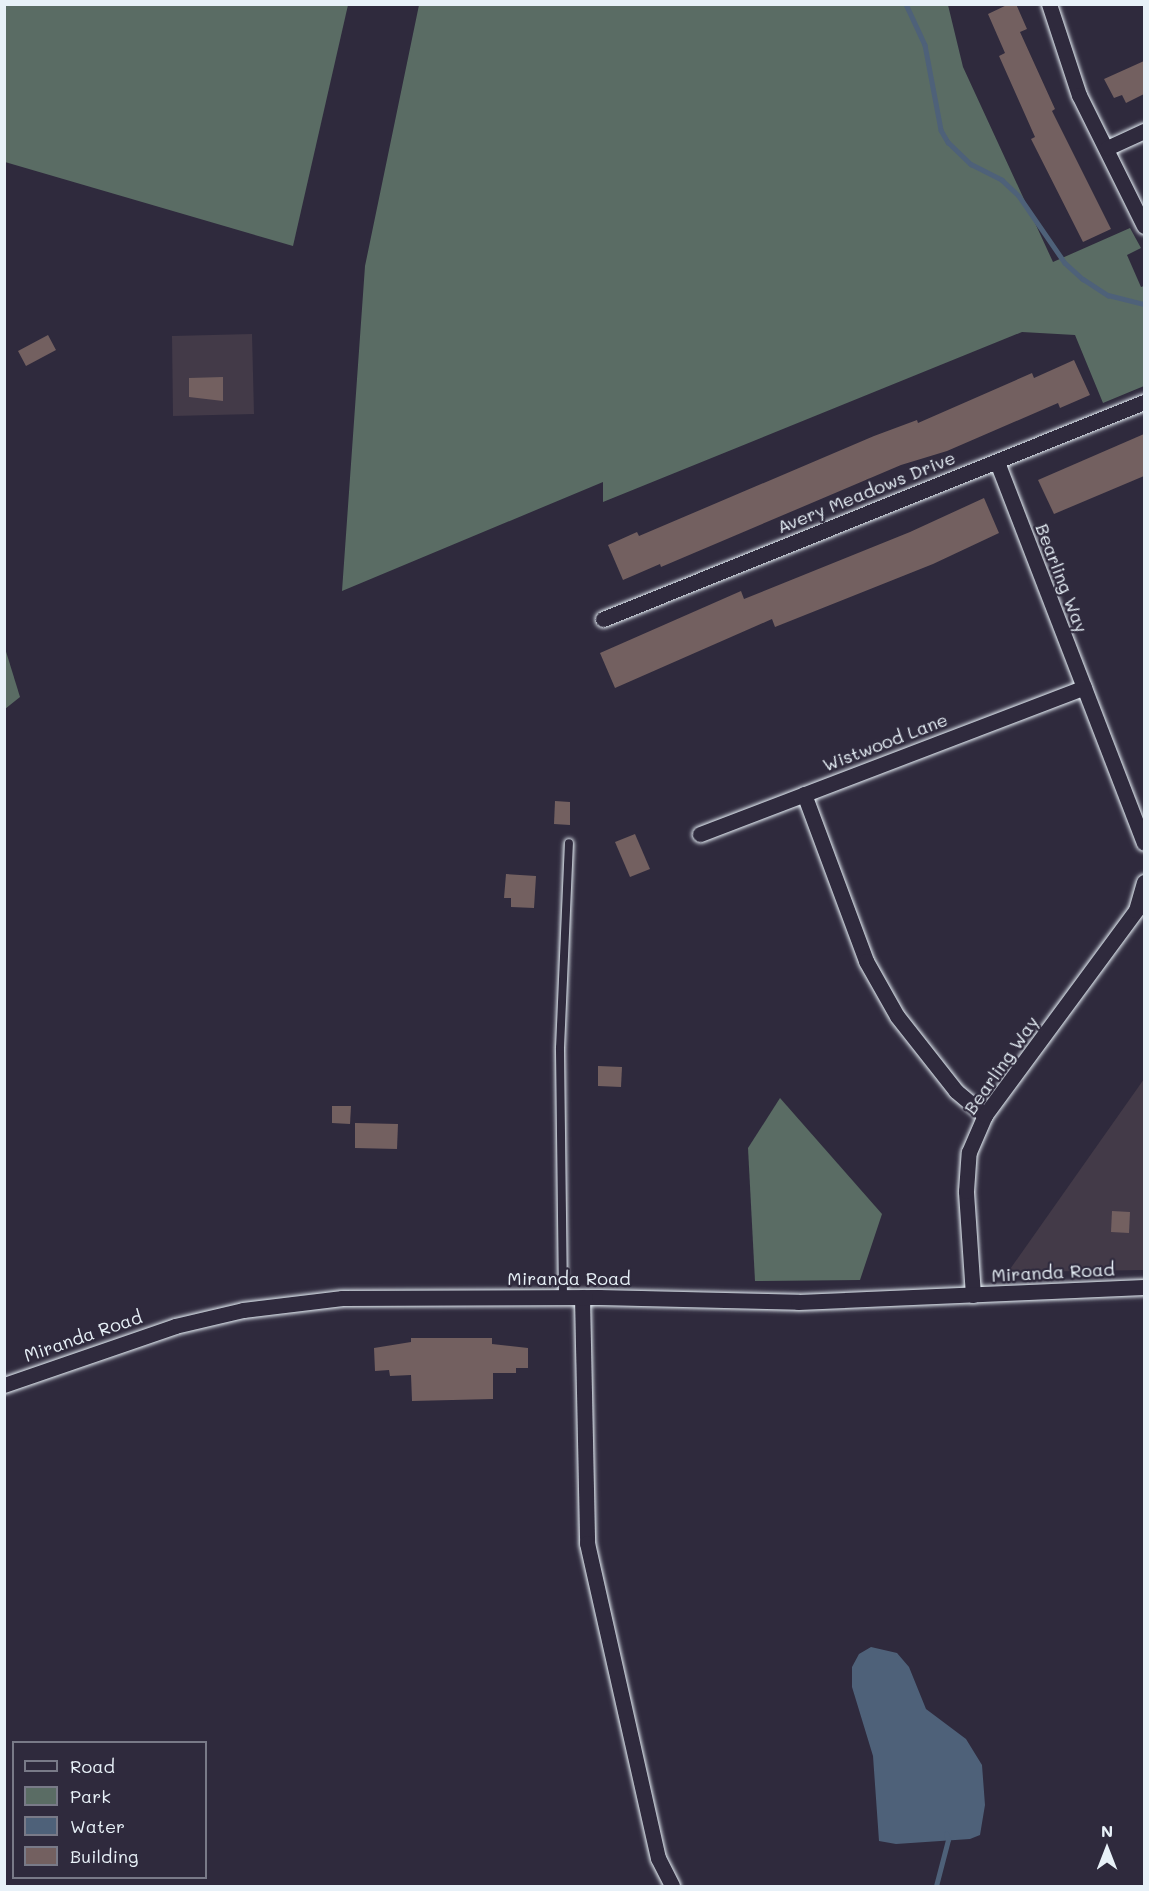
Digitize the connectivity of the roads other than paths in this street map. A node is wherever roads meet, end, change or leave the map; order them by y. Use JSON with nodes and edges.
{"nodes":[{"id":1,"x":1049,"y":4,"type":"edge"},
{"id":2,"x":1144,"y":131,"type":"edge"},
{"id":3,"x":1107,"y":148,"type":"junction"},
{"id":4,"x":1144,"y":226,"type":"edge"},
{"id":5,"x":1144,"y":402,"type":"edge"},
{"id":6,"x":997,"y":462,"type":"junction"},
{"id":7,"x":603,"y":619,"type":"dead end"},
{"id":8,"x":1084,"y":687,"type":"junction"},
{"id":9,"x":804,"y":794,"type":"junction"},
{"id":10,"x":700,"y":834,"type":"dead end"},
{"id":11,"x":569,"y":843,"type":"dead end"},
{"id":12,"x":1144,"y":843,"type":"edge"},
{"id":13,"x":1144,"y":882,"type":"edge"},
{"id":14,"x":985,"y":1115,"type":"junction"},
{"id":15,"x":1144,"y":1287,"type":"edge"},
{"id":16,"x":973,"y":1295,"type":"junction"},
{"id":17,"x":562,"y":1297,"type":"junction"},
{"id":18,"x":582,"y":1297,"type":"junction"},
{"id":19,"x":4,"y":1385,"type":"edge"},
{"id":20,"x":672,"y":1887,"type":"edge"}],
"edges":[{"from":1,"to":3,"type":"street"},
{"from":2,"to":3,"type":"street"},
{"from":3,"to":4,"type":"street"},
{"from":5,"to":6,"type":"street","name":"Avery Meadows Drive"},
{"from":6,"to":7,"type":"street","name":"Avery Meadows Drive"},
{"from":6,"to":8,"type":"street","name":"Bearling Way"},
{"from":8,"to":9,"type":"street","name":"Wistwood Lane"},
{"from":8,"to":12,"type":"street","name":"Bearling Way"},
{"from":9,"to":10,"type":"street","name":"Wistwood Lane"},
{"from":9,"to":14,"type":"street"},
{"from":11,"to":17,"type":"lane"},
{"from":13,"to":14,"type":"street","name":"Bearling Way"},
{"from":14,"to":16,"type":"street","name":"Bearling Way"},
{"from":15,"to":16,"type":"street","name":"Miranda Road"},
{"from":16,"to":18,"type":"street","name":"Miranda Road"},
{"from":17,"to":18,"type":"street","name":"Miranda Road"},
{"from":17,"to":19,"type":"street","name":"Miranda Road"},
{"from":18,"to":20,"type":"street"}]}
